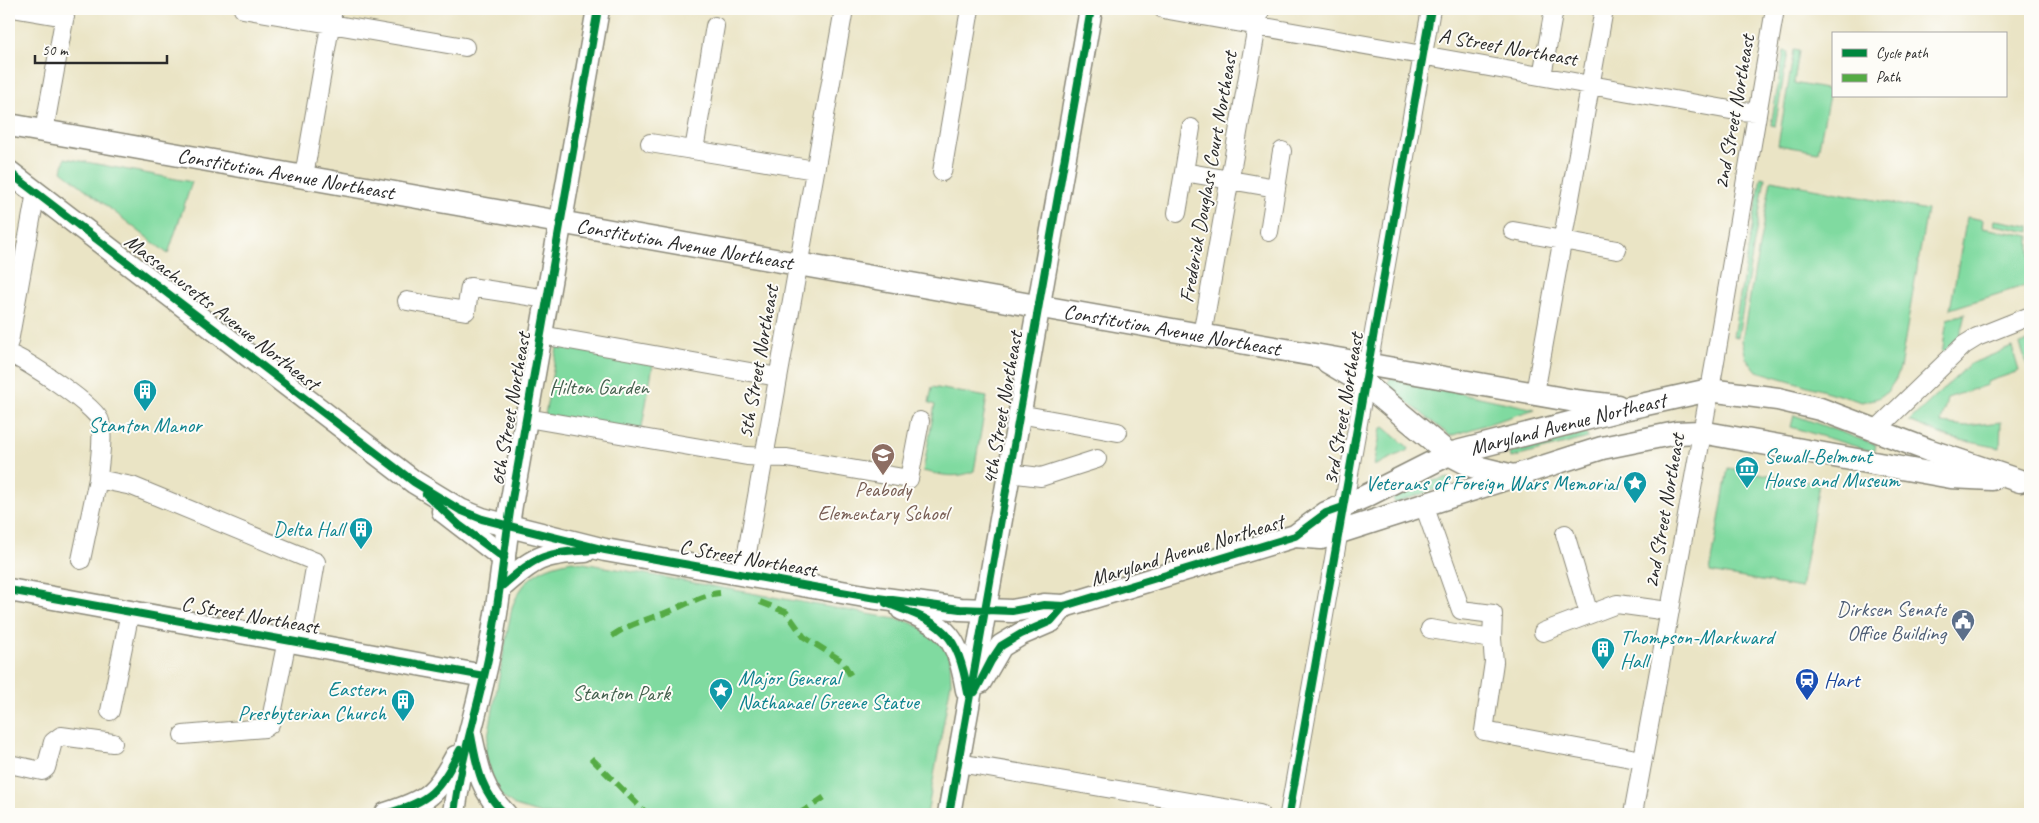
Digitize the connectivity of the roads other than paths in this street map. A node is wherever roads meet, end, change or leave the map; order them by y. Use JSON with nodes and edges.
{"nodes":[{"id":1,"x":18,"y":9,"type":"edge"},
{"id":2,"x":243,"y":9,"type":"edge"},
{"id":3,"x":598,"y":9,"type":"edge"},
{"id":4,"x":844,"y":9,"type":"edge"},
{"id":5,"x":970,"y":9,"type":"edge"},
{"id":6,"x":1091,"y":9,"type":"edge"},
{"id":7,"x":1163,"y":9,"type":"edge"},
{"id":8,"x":1260,"y":9,"type":"edge"},
{"id":9,"x":1431,"y":9,"type":"edge"},
{"id":10,"x":1554,"y":9,"type":"edge"},
{"id":11,"x":1604,"y":9,"type":"edge"},
{"id":12,"x":1775,"y":9,"type":"edge"},
{"id":13,"x":66,"y":13,"type":"edge"},
{"id":14,"x":332,"y":16,"type":"edge"},
{"id":15,"x":715,"y":26,"type":"dead end"},
{"id":16,"x":1257,"y":26,"type":"junction"},
{"id":17,"x":465,"y":48,"type":"dead end"},
{"id":18,"x":1423,"y":55,"type":"junction"},
{"id":19,"x":1542,"y":76,"type":"junction"},
{"id":20,"x":1590,"y":84,"type":"junction"},
{"id":21,"x":1756,"y":112,"type":"junction"},
{"id":22,"x":9,"y":125,"type":"edge"},
{"id":23,"x":1191,"y":128,"type":"dead end"},
{"id":24,"x":44,"y":131,"type":"junction"},
{"id":25,"x":650,"y":143,"type":"dead end"},
{"id":26,"x":694,"y":150,"type":"junction"},
{"id":27,"x":1282,"y":151,"type":"dead end"},
{"id":28,"x":815,"y":170,"type":"junction"},
{"id":29,"x":9,"y":172,"type":"edge"},
{"id":30,"x":942,"y":172,"type":"dead end"},
{"id":31,"x":1184,"y":172,"type":"junction"},
{"id":32,"x":304,"y":176,"type":"junction"},
{"id":33,"x":1230,"y":180,"type":"junction"},
{"id":34,"x":1276,"y":188,"type":"junction"},
{"id":35,"x":36,"y":192,"type":"junction"},
{"id":36,"x":1177,"y":213,"type":"dead end"},
{"id":37,"x":560,"y":222,"type":"junction"},
{"id":38,"x":1513,"y":231,"type":"dead end"},
{"id":39,"x":1269,"y":232,"type":"dead end"},
{"id":40,"x":1562,"y":240,"type":"junction"},
{"id":41,"x":1617,"y":250,"type":"dead end"},
{"id":42,"x":798,"y":264,"type":"junction"},
{"id":43,"x":547,"y":300,"type":"junction"},
{"id":44,"x":407,"y":301,"type":"dead end"},
{"id":45,"x":1038,"y":307,"type":"junction"},
{"id":46,"x":2030,"y":316,"type":"edge"},
{"id":47,"x":541,"y":335,"type":"junction"},
{"id":48,"x":1202,"y":335,"type":"junction"},
{"id":49,"x":9,"y":342,"type":"edge"},
{"id":50,"x":9,"y":354,"type":"edge"},
{"id":51,"x":1367,"y":374,"type":"junction"},
{"id":52,"x":778,"y":377,"type":"junction"},
{"id":53,"x":1709,"y":390,"type":"junction"},
{"id":54,"x":1535,"y":393,"type":"junction"},
{"id":55,"x":1628,"y":408,"type":"junction"},
{"id":56,"x":1019,"y":414,"type":"junction"},
{"id":57,"x":527,"y":418,"type":"junction"},
{"id":58,"x":920,"y":421,"type":"dead end"},
{"id":59,"x":1876,"y":430,"type":"junction"},
{"id":60,"x":1118,"y":432,"type":"dead end"},
{"id":61,"x":1701,"y":432,"type":"junction"},
{"id":62,"x":1450,"y":454,"type":"junction"},
{"id":63,"x":765,"y":457,"type":"junction"},
{"id":64,"x":1097,"y":459,"type":"dead end"},
{"id":65,"x":1008,"y":473,"type":"junction"},
{"id":66,"x":1513,"y":476,"type":"junction"},
{"id":67,"x":98,"y":479,"type":"junction"},
{"id":68,"x":414,"y":482,"type":"junction"},
{"id":69,"x":2025,"y":482,"type":"edge"},
{"id":70,"x":1424,"y":505,"type":"junction"},
{"id":71,"x":1343,"y":507,"type":"junction"},
{"id":72,"x":508,"y":527,"type":"junction"},
{"id":73,"x":1339,"y":533,"type":"junction"},
{"id":74,"x":1565,"y":534,"type":"dead end"},
{"id":75,"x":1296,"y":536,"type":"junction"},
{"id":76,"x":605,"y":550,"type":"junction"},
{"id":77,"x":504,"y":558,"type":"junction"},
{"id":78,"x":81,"y":560,"type":"dead end"},
{"id":79,"x":744,"y":575,"type":"junction"},
{"id":80,"x":502,"y":586,"type":"junction"},
{"id":81,"x":9,"y":590,"type":"edge"},
{"id":82,"x":870,"y":597,"type":"junction"},
{"id":83,"x":1064,"y":606,"type":"junction"},
{"id":84,"x":985,"y":610,"type":"junction"},
{"id":85,"x":1668,"y":611,"type":"junction"},
{"id":86,"x":130,"y":612,"type":"junction"},
{"id":87,"x":1589,"y":614,"type":"junction"},
{"id":88,"x":1430,"y":629,"type":"dead end"},
{"id":89,"x":1543,"y":632,"type":"dead end"},
{"id":90,"x":1492,"y":639,"type":"junction"},
{"id":91,"x":294,"y":641,"type":"junction"},
{"id":92,"x":484,"y":676,"type":"junction"},
{"id":93,"x":970,"y":703,"type":"junction"},
{"id":94,"x":110,"y":711,"type":"dead end"},
{"id":95,"x":470,"y":730,"type":"junction"},
{"id":96,"x":183,"y":735,"type":"dead end"},
{"id":97,"x":112,"y":744,"type":"dead end"},
{"id":98,"x":1642,"y":760,"type":"junction"},
{"id":99,"x":959,"y":763,"type":"junction"},
{"id":100,"x":9,"y":764,"type":"edge"},
{"id":101,"x":1178,"y":808,"type":"edge"},
{"id":102,"x":386,"y":814,"type":"edge"},
{"id":103,"x":454,"y":814,"type":"edge"},
{"id":104,"x":505,"y":814,"type":"edge"},
{"id":105,"x":949,"y":814,"type":"edge"},
{"id":106,"x":1260,"y":814,"type":"edge"},
{"id":107,"x":1289,"y":814,"type":"edge"},
{"id":108,"x":1633,"y":814,"type":"edge"}],
"edges":[{"from":1,"to":13,"type":"street"},
{"from":2,"to":14,"type":"street"},
{"from":3,"to":37,"type":"main road","name":"6th Street Northeast"},
{"from":4,"to":28,"type":"street","name":"5th Street Northeast"},
{"from":5,"to":30,"type":"street"},
{"from":6,"to":45,"type":"main road","name":"4th Street Northeast"},
{"from":7,"to":16,"type":"street","name":"A Street Northeast"},
{"from":8,"to":16,"type":"street","name":"Frederick Douglass Court Northeast"},
{"from":9,"to":18,"type":"street","name":"3rd Street Northeast"},
{"from":10,"to":19,"type":"street"},
{"from":11,"to":20,"type":"street"},
{"from":12,"to":21,"type":"street","name":"2nd Street Northeast"},
{"from":13,"to":24,"type":"street"},
{"from":14,"to":17,"type":"street"},
{"from":14,"to":32,"type":"street"},
{"from":15,"to":26,"type":"street"},
{"from":16,"to":18,"type":"street","name":"A Street Northeast"},
{"from":16,"to":33,"type":"street","name":"Frederick Douglass Court Northeast"},
{"from":18,"to":19,"type":"street","name":"A Street Northeast"},
{"from":18,"to":51,"type":"street","name":"3rd Street Northeast"},
{"from":19,"to":20,"type":"street","name":"A Street Northeast"},
{"from":20,"to":21,"type":"street","name":"A Street Northeast"},
{"from":20,"to":40,"type":"street"},
{"from":21,"to":53,"type":"street","name":"2nd Street Northeast"},
{"from":22,"to":24,"type":"main road","name":"Constitution Avenue Northeast"},
{"from":23,"to":31,"type":"street"},
{"from":24,"to":32,"type":"main road","name":"Constitution Avenue Northeast"},
{"from":25,"to":26,"type":"street"},
{"from":26,"to":28,"type":"street"},
{"from":27,"to":34,"type":"street"},
{"from":28,"to":42,"type":"street","name":"5th Street Northeast"},
{"from":29,"to":35,"type":"main road","name":"Massachusetts Avenue Northeast"},
{"from":31,"to":33,"type":"street"},
{"from":31,"to":36,"type":"street"},
{"from":32,"to":37,"type":"main road","name":"Constitution Avenue Northeast"},
{"from":33,"to":34,"type":"street"},
{"from":33,"to":48,"type":"street","name":"Frederick Douglass Court Northeast"},
{"from":34,"to":39,"type":"street"},
{"from":35,"to":49,"type":"street"},
{"from":35,"to":68,"type":"main road","name":"Massachusetts Avenue Northeast"},
{"from":37,"to":42,"type":"main road","name":"Constitution Avenue Northeast"},
{"from":37,"to":43,"type":"main road","name":"6th Street Northeast"},
{"from":38,"to":40,"type":"street"},
{"from":40,"to":41,"type":"street"},
{"from":40,"to":54,"type":"street"},
{"from":42,"to":45,"type":"main road","name":"Constitution Avenue Northeast"},
{"from":42,"to":52,"type":"street","name":"5th Street Northeast"},
{"from":43,"to":44,"type":"street"},
{"from":43,"to":47,"type":"main road","name":"6th Street Northeast"},
{"from":45,"to":48,"type":"main road","name":"Constitution Avenue Northeast"},
{"from":45,"to":56,"type":"main road","name":"4th Street Northeast"},
{"from":46,"to":59,"type":"street"},
{"from":47,"to":52,"type":"street"},
{"from":47,"to":57,"type":"main road","name":"6th Street Northeast"},
{"from":48,"to":51,"type":"main road","name":"Constitution Avenue Northeast"},
{"from":50,"to":67,"type":"street"},
{"from":51,"to":54,"type":"main road","name":"Constitution Avenue Northeast"},
{"from":51,"to":62,"type":"main road","name":"Constitution Avenue Northeast"},
{"from":51,"to":71,"type":"street","name":"3rd Street Northeast"},
{"from":52,"to":63,"type":"street","name":"5th Street Northeast"},
{"from":53,"to":55,"type":"main road","name":"Maryland Avenue Northeast"},
{"from":53,"to":59,"type":"main road"},
{"from":53,"to":61,"type":"street","name":"2nd Street Northeast"},
{"from":54,"to":55,"type":"main road","name":"Constitution Avenue Northeast"},
{"from":55,"to":62,"type":"main road","name":"Maryland Avenue Northeast"},
{"from":56,"to":60,"type":"street"},
{"from":56,"to":65,"type":"main road","name":"4th Street Northeast"},
{"from":57,"to":63,"type":"street"},
{"from":57,"to":72,"type":"main road","name":"6th Street Northeast"},
{"from":58,"to":63,"type":"street"},
{"from":59,"to":69,"type":"main road"},
{"from":61,"to":66,"type":"main road","name":"Maryland Avenue Northeast"},
{"from":61,"to":69,"type":"main road"},
{"from":61,"to":85,"type":"street","name":"2nd Street Northeast"},
{"from":62,"to":66,"type":"main road","name":"Constitution Avenue Northeast"},
{"from":62,"to":71,"type":"main road","name":"Maryland Avenue Northeast"},
{"from":63,"to":79,"type":"street","name":"5th Street Northeast"},
{"from":64,"to":65,"type":"street"},
{"from":65,"to":84,"type":"main road","name":"4th Street Northeast"},
{"from":66,"to":70,"type":"main road","name":"Maryland Avenue Northeast"},
{"from":67,"to":78,"type":"street"},
{"from":67,"to":91,"type":"street"},
{"from":68,"to":72,"type":"main road","name":"Massachusetts Avenue Northeast"},
{"from":68,"to":77,"type":"main road","name":"Massachusetts Avenue Northeast"},
{"from":70,"to":73,"type":"main road","name":"Maryland Avenue Northeast"},
{"from":70,"to":90,"type":"street"},
{"from":71,"to":73,"type":"street","name":"3rd Street Northeast"},
{"from":71,"to":75,"type":"main road","name":"Maryland Avenue Northeast"},
{"from":72,"to":76,"type":"main road","name":"C Street Northeast"},
{"from":72,"to":77,"type":"main road","name":"6th Street Northeast"},
{"from":73,"to":75,"type":"main road","name":"Maryland Avenue Northeast"},
{"from":73,"to":107,"type":"street","name":"3rd Street Northeast"},
{"from":74,"to":87,"type":"street"},
{"from":75,"to":83,"type":"main road","name":"Maryland Avenue Northeast"},
{"from":76,"to":79,"type":"main road","name":"C Street Northeast"},
{"from":76,"to":80,"type":"main road"},
{"from":77,"to":80,"type":"main road","name":"6th Street Northeast"},
{"from":79,"to":82,"type":"main road","name":"C Street Northeast"},
{"from":80,"to":92,"type":"main road","name":"6th Street Northeast"},
{"from":81,"to":86,"type":"main road","name":"C Street Northeast"},
{"from":82,"to":84,"type":"main road","name":"C Street Northeast"},
{"from":82,"to":93,"type":"main road"},
{"from":83,"to":84,"type":"main road","name":"Maryland Avenue Northeast"},
{"from":83,"to":93,"type":"main road","name":"Maryland Avenue Northeast"},
{"from":84,"to":93,"type":"main road","name":"4th Street Northeast"},
{"from":85,"to":87,"type":"street"},
{"from":85,"to":98,"type":"street","name":"2nd Street Northeast"},
{"from":86,"to":91,"type":"main road","name":"C Street Northeast"},
{"from":86,"to":94,"type":"street"},
{"from":87,"to":89,"type":"street"},
{"from":88,"to":90,"type":"street"},
{"from":90,"to":98,"type":"street"},
{"from":91,"to":92,"type":"main road","name":"C Street Northeast"},
{"from":91,"to":96,"type":"street"},
{"from":92,"to":95,"type":"main road","name":"6th Street Northeast"},
{"from":93,"to":99,"type":"main road","name":"4th Street Northeast"},
{"from":95,"to":102,"type":"main road"},
{"from":95,"to":103,"type":"main road","name":"6th Street Northeast"},
{"from":95,"to":104,"type":"main road"},
{"from":97,"to":100,"type":"street"},
{"from":98,"to":108,"type":"street","name":"2nd Street Northeast"},
{"from":99,"to":101,"type":"street"},
{"from":99,"to":105,"type":"main road","name":"4th Street Northeast"},
{"from":101,"to":106,"type":"street"}]}
